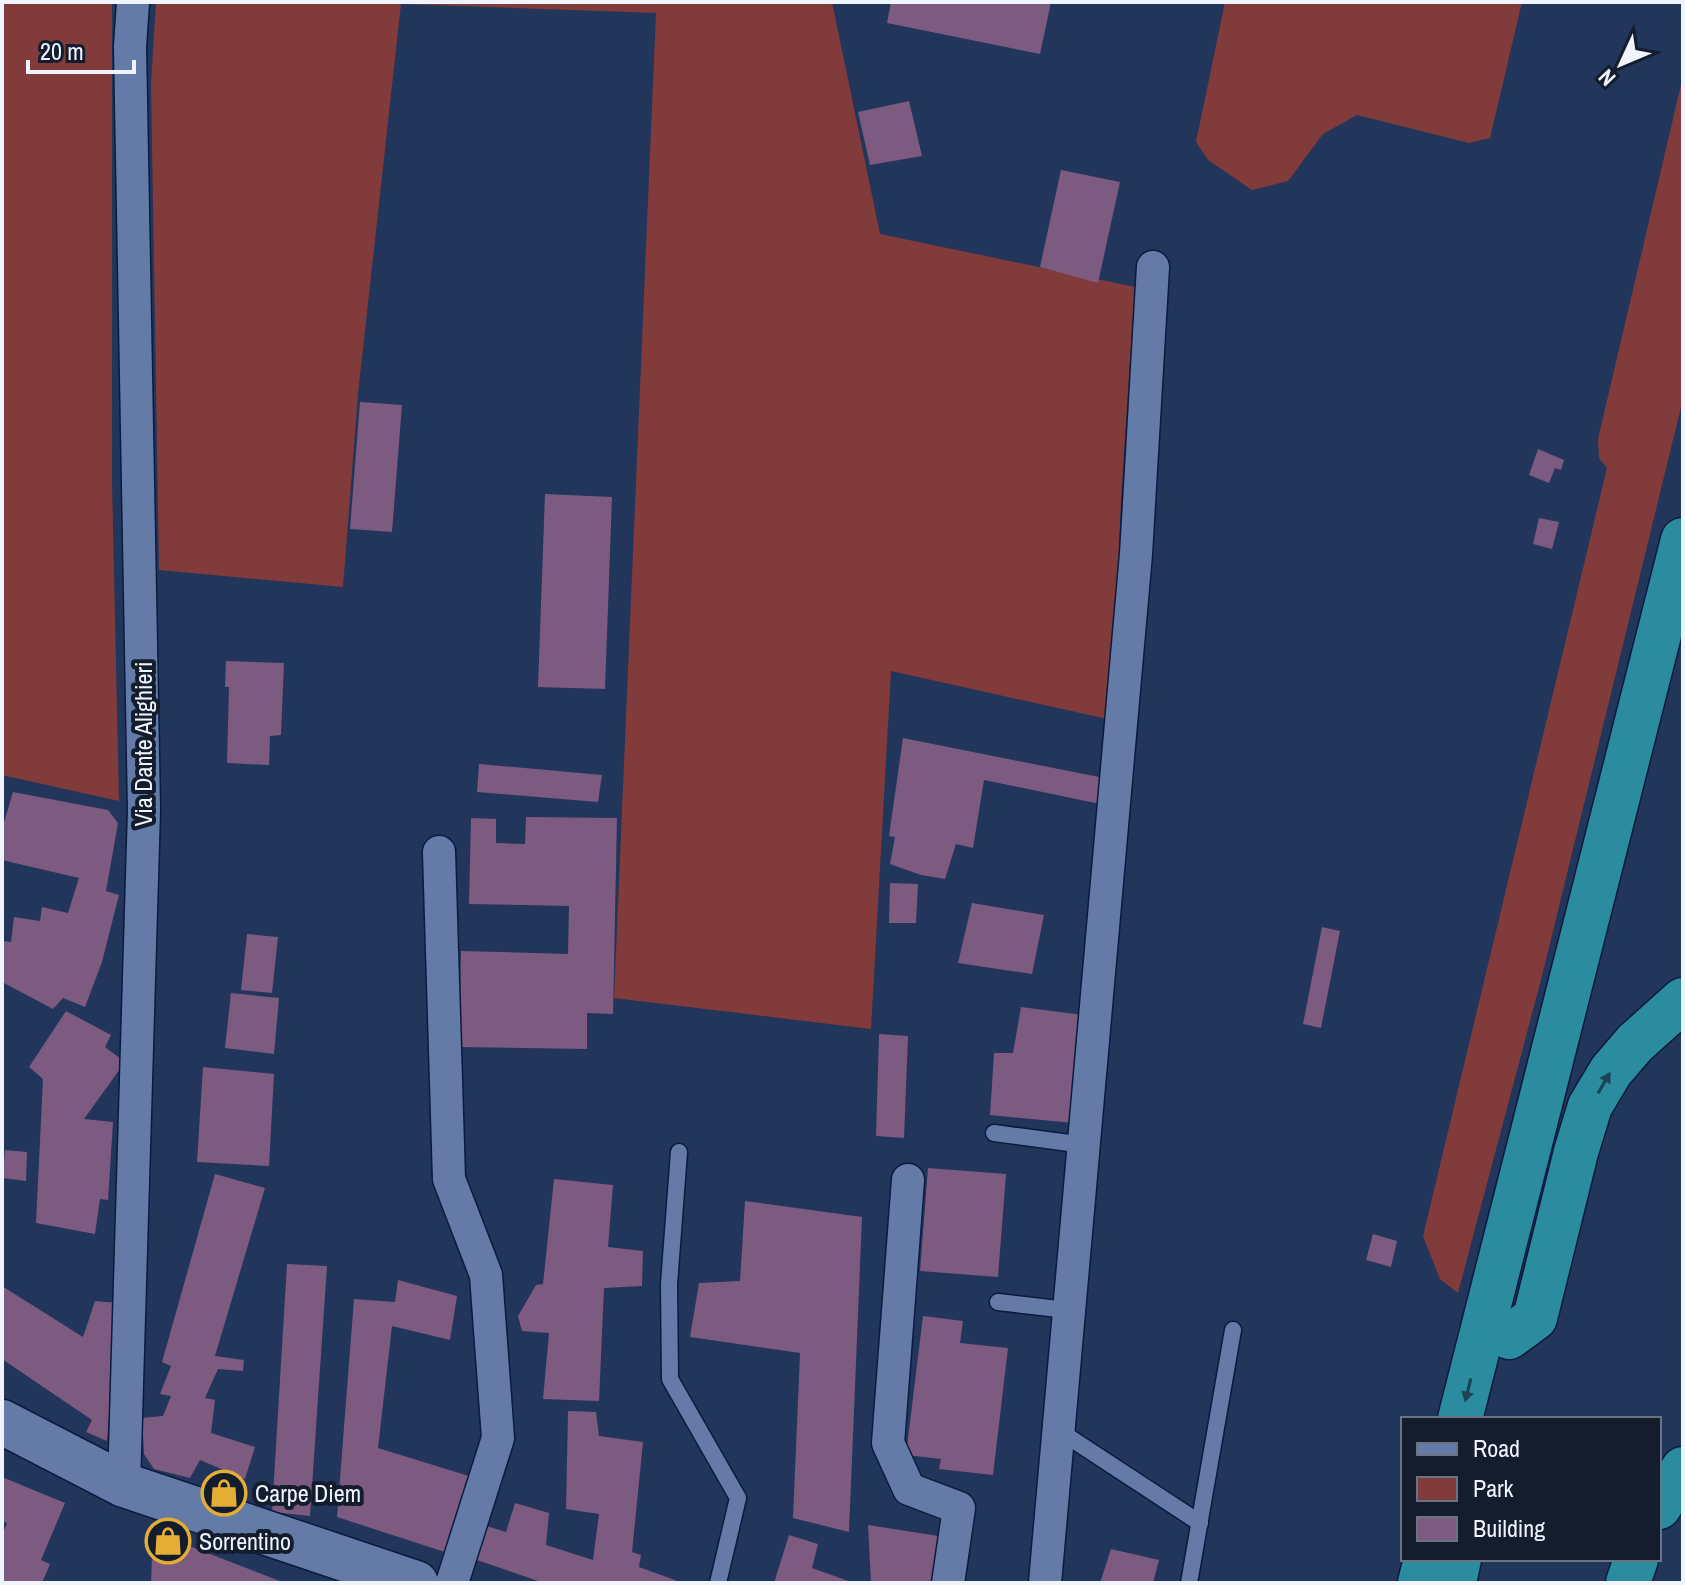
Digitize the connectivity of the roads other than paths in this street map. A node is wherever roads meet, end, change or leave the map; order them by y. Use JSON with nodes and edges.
{"nodes":[{"id":1,"x":133,"y":2,"type":"edge"},
{"id":2,"x":1153,"y":267,"type":"dead end"},
{"id":3,"x":1683,"y":540,"type":"edge"},
{"id":4,"x":1683,"y":645,"type":"edge"},
{"id":5,"x":439,"y":852,"type":"dead end"},
{"id":6,"x":1683,"y":1000,"type":"edge"},
{"id":7,"x":994,"y":1133,"type":"dead end"},
{"id":8,"x":1084,"y":1145,"type":"junction"},
{"id":9,"x":679,"y":1152,"type":"dead end"},
{"id":10,"x":908,"y":1180,"type":"dead end"},
{"id":11,"x":998,"y":1302,"type":"dead end"},
{"id":12,"x":1067,"y":1310,"type":"junction"},
{"id":13,"x":1511,"y":1320,"type":"junction"},
{"id":14,"x":1233,"y":1330,"type":"dead end"},
{"id":15,"x":1461,"y":1417,"type":"edge"},
{"id":16,"x":1490,"y":1417,"type":"edge"},
{"id":17,"x":2,"y":1422,"type":"edge"},
{"id":18,"x":1058,"y":1430,"type":"junction"},
{"id":19,"x":1683,"y":1469,"type":"edge"},
{"id":20,"x":124,"y":1485,"type":"junction"},
{"id":21,"x":1661,"y":1504,"type":"edge"},
{"id":22,"x":1200,"y":1523,"type":"junction"},
{"id":23,"x":1426,"y":1561,"type":"edge"},
{"id":24,"x":1459,"y":1561,"type":"edge"},
{"id":25,"x":1635,"y":1561,"type":"edge"},
{"id":26,"x":416,"y":1583,"type":"edge"},
{"id":27,"x":452,"y":1583,"type":"edge"},
{"id":28,"x":718,"y":1583,"type":"edge"},
{"id":29,"x":948,"y":1583,"type":"edge"},
{"id":30,"x":1045,"y":1583,"type":"edge"},
{"id":31,"x":1189,"y":1583,"type":"edge"},
{"id":32,"x":1420,"y":1583,"type":"edge"},
{"id":33,"x":1454,"y":1583,"type":"edge"},
{"id":34,"x":1628,"y":1583,"type":"edge"}],
"edges":[{"from":1,"to":20,"type":"street","name":"Via Dante Alighieri"},
{"from":2,"to":8,"type":"street"},
{"from":3,"to":13,"type":"highway"},
{"from":4,"to":13,"type":"highway"},
{"from":5,"to":27,"type":"street"},
{"from":13,"to":6,"type":"highway","one_way":true},
{"from":7,"to":8,"type":"lane"},
{"from":8,"to":12,"type":"street"},
{"from":9,"to":28,"type":"lane"},
{"from":10,"to":29,"type":"street"},
{"from":11,"to":12,"type":"lane"},
{"from":12,"to":18,"type":"street"},
{"from":13,"to":15,"type":"highway","one_way":true},
{"from":13,"to":16,"type":"highway"},
{"from":14,"to":22,"type":"lane"},
{"from":17,"to":20,"type":"main road"},
{"from":18,"to":22,"type":"lane"},
{"from":18,"to":30,"type":"street"},
{"from":19,"to":21,"type":"highway"},
{"from":20,"to":26,"type":"main road"},
{"from":22,"to":31,"type":"lane"},
{"from":23,"to":32,"type":"highway"},
{"from":24,"to":33,"type":"highway"},
{"from":25,"to":34,"type":"highway"}]}
